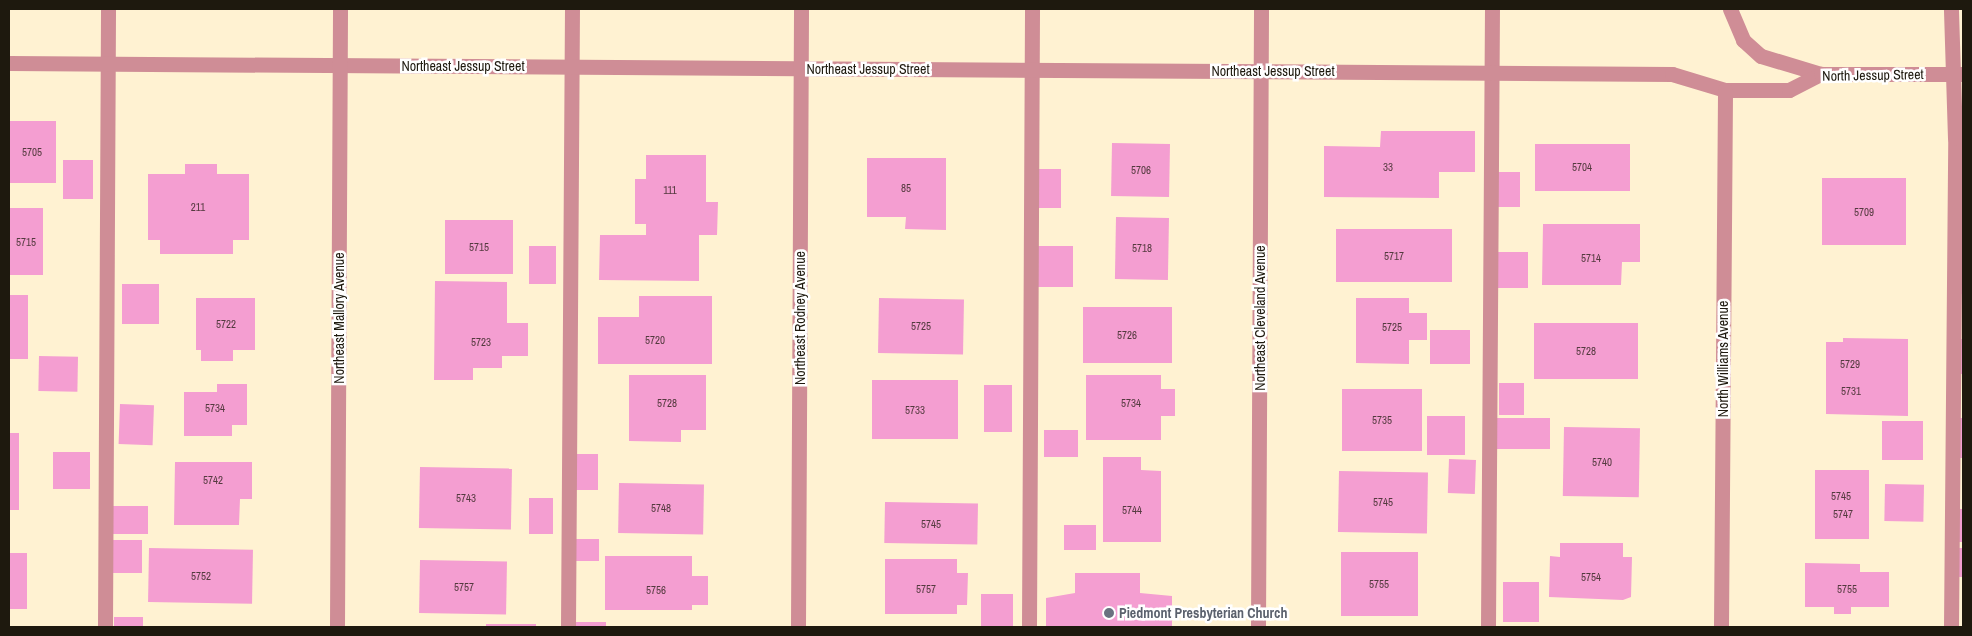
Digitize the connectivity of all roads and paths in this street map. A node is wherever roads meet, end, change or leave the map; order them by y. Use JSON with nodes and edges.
{"nodes":[{"id":1,"x":108,"y":9,"type":"edge"},
{"id":2,"x":340,"y":9,"type":"edge"},
{"id":3,"x":572,"y":9,"type":"edge"},
{"id":4,"x":801,"y":9,"type":"edge"},
{"id":5,"x":1032,"y":9,"type":"edge"},
{"id":6,"x":1261,"y":9,"type":"edge"},
{"id":7,"x":1492,"y":9,"type":"edge"},
{"id":8,"x":1730,"y":9,"type":"edge"},
{"id":9,"x":1951,"y":9,"type":"edge"},
{"id":10,"x":9,"y":63,"type":"edge"},
{"id":11,"x":108,"y":64,"type":"junction"},
{"id":12,"x":340,"y":65,"type":"junction"},
{"id":13,"x":572,"y":67,"type":"junction"},
{"id":14,"x":801,"y":68,"type":"junction"},
{"id":15,"x":1032,"y":70,"type":"junction"},
{"id":16,"x":1261,"y":72,"type":"junction"},
{"id":17,"x":1492,"y":73,"type":"junction"},
{"id":18,"x":1821,"y":74,"type":"junction"},
{"id":19,"x":1958,"y":74,"type":"edge"},
{"id":20,"x":1725,"y":90,"type":"junction"},
{"id":21,"x":105,"y":627,"type":"edge"},
{"id":22,"x":337,"y":627,"type":"edge"},
{"id":23,"x":568,"y":627,"type":"edge"},
{"id":24,"x":798,"y":627,"type":"edge"},
{"id":25,"x":1029,"y":627,"type":"edge"},
{"id":26,"x":1258,"y":627,"type":"edge"},
{"id":27,"x":1488,"y":627,"type":"edge"},
{"id":28,"x":1720,"y":627,"type":"edge"},
{"id":29,"x":1951,"y":627,"type":"edge"}],
"edges":[{"from":1,"to":11,"type":"street"},
{"from":2,"to":12,"type":"street","name":"Northeast Mallory Avenue"},
{"from":3,"to":13,"type":"street"},
{"from":4,"to":14,"type":"street","name":"Northeast Rodney Avenue"},
{"from":5,"to":15,"type":"street"},
{"from":6,"to":16,"type":"street","name":"Northeast Cleveland Avenue"},
{"from":7,"to":17,"type":"street"},
{"from":8,"to":18,"type":"street"},
{"from":9,"to":19,"type":"street"},
{"from":10,"to":11,"type":"street","name":"Northeast Jessup Street"},
{"from":11,"to":12,"type":"street","name":"Northeast Jessup Street"},
{"from":11,"to":21,"type":"street"},
{"from":12,"to":13,"type":"street","name":"Northeast Jessup Street"},
{"from":12,"to":22,"type":"street","name":"Northeast Mallory Avenue"},
{"from":13,"to":14,"type":"street","name":"Northeast Jessup Street"},
{"from":13,"to":23,"type":"street"},
{"from":14,"to":15,"type":"street","name":"Northeast Jessup Street"},
{"from":14,"to":24,"type":"street","name":"Northeast Rodney Avenue"},
{"from":15,"to":16,"type":"street","name":"Northeast Jessup Street"},
{"from":15,"to":25,"type":"street"},
{"from":16,"to":17,"type":"street","name":"Northeast Jessup Street"},
{"from":16,"to":26,"type":"street","name":"Northeast Cleveland Avenue"},
{"from":17,"to":20,"type":"street","name":"Northeast Jessup Street"},
{"from":17,"to":27,"type":"street"},
{"from":18,"to":19,"type":"street","name":"North Jessup Street"},
{"from":18,"to":20,"type":"street","name":"North Jessup Street"},
{"from":19,"to":29,"type":"street"},
{"from":20,"to":28,"type":"street","name":"North Williams Avenue"}]}
